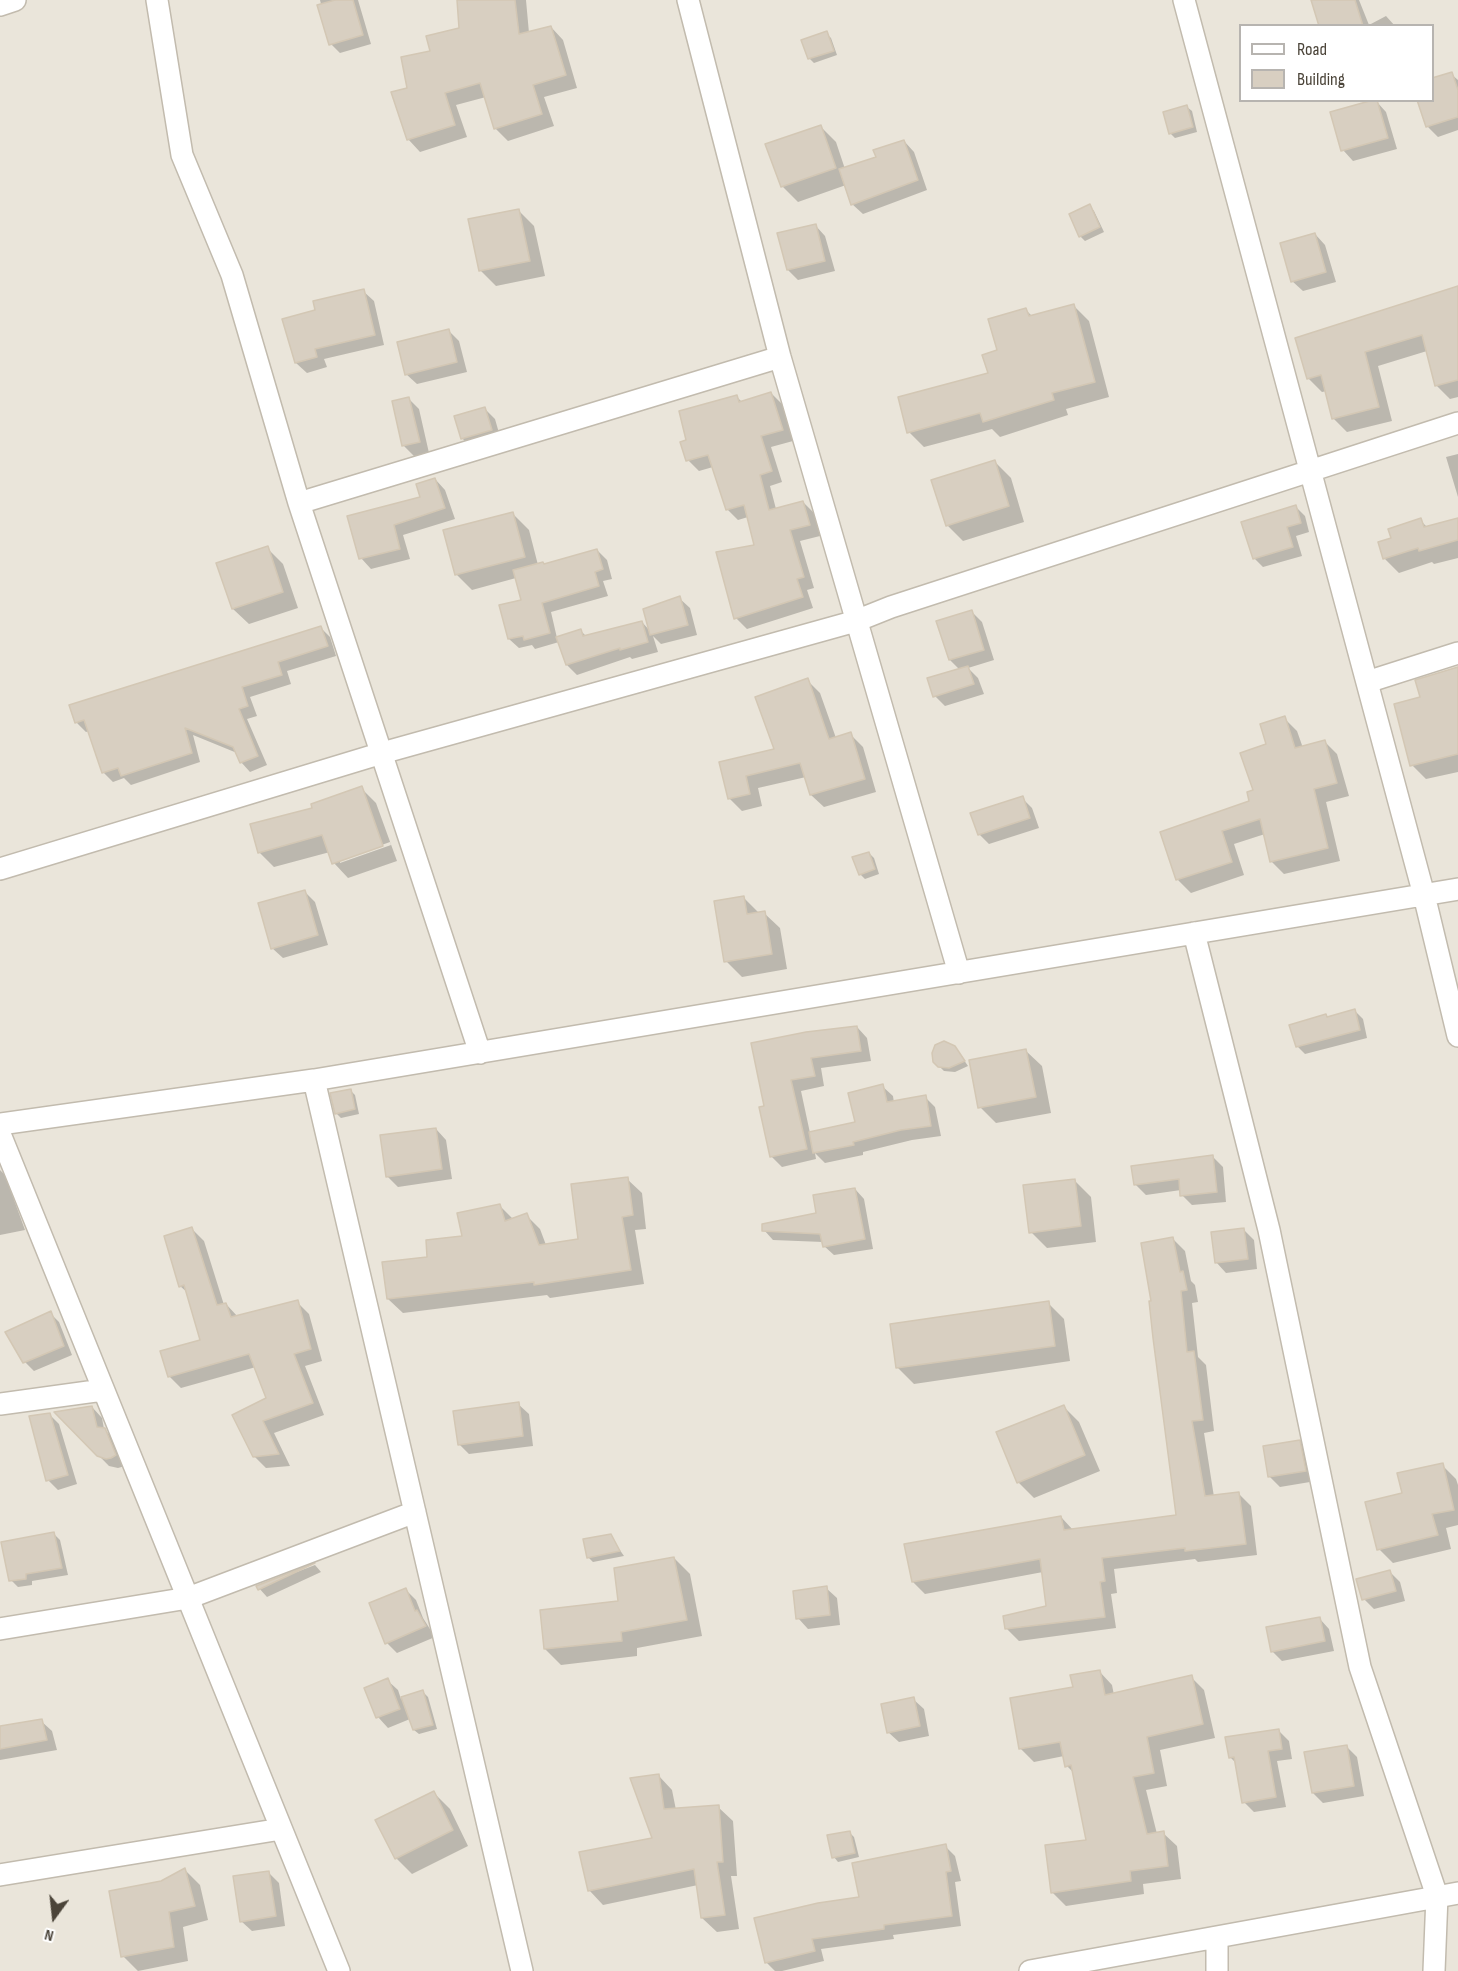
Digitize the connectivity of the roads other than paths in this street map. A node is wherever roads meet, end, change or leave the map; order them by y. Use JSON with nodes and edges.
{"nodes":[{"id":1,"x":15,"y":0,"type":"edge"},
{"id":2,"x":157,"y":0,"type":"edge"},
{"id":3,"x":688,"y":0,"type":"edge"},
{"id":4,"x":1184,"y":0,"type":"edge"},
{"id":5,"x":0,"y":5,"type":"edge"},
{"id":6,"x":780,"y":357,"type":"junction"},
{"id":7,"x":1458,"y":423,"type":"edge"},
{"id":8,"x":1310,"y":470,"type":"junction"},
{"id":9,"x":299,"y":502,"type":"junction"},
{"id":10,"x":856,"y":621,"type":"junction"},
{"id":11,"x":1458,"y":653,"type":"edge"},
{"id":12,"x":1367,"y":682,"type":"junction"},
{"id":13,"x":382,"y":753,"type":"junction"},
{"id":14,"x":0,"y":869,"type":"edge"},
{"id":15,"x":1458,"y":889,"type":"edge"},
{"id":16,"x":1424,"y":895,"type":"junction"},
{"id":17,"x":1194,"y":933,"type":"junction"},
{"id":18,"x":959,"y":973,"type":"junction"},
{"id":19,"x":1458,"y":1036,"type":"edge"},
{"id":20,"x":480,"y":1053,"type":"junction"},
{"id":21,"x":314,"y":1080,"type":"junction"},
{"id":22,"x":0,"y":1124,"type":"edge"},
{"id":23,"x":0,"y":1134,"type":"edge"},
{"id":24,"x":104,"y":1390,"type":"junction"},
{"id":25,"x":0,"y":1404,"type":"edge"},
{"id":26,"x":415,"y":1512,"type":"junction"},
{"id":27,"x":188,"y":1598,"type":"junction"},
{"id":28,"x":0,"y":1629,"type":"edge"},
{"id":29,"x":281,"y":1829,"type":"junction"},
{"id":30,"x":0,"y":1875,"type":"edge"},
{"id":31,"x":1458,"y":1893,"type":"edge"},
{"id":32,"x":1437,"y":1896,"type":"junction"},
{"id":33,"x":1217,"y":1937,"type":"junction"},
{"id":34,"x":339,"y":1971,"type":"edge"},
{"id":35,"x":522,"y":1971,"type":"edge"},
{"id":36,"x":1030,"y":1971,"type":"edge"},
{"id":37,"x":1217,"y":1971,"type":"edge"},
{"id":38,"x":1434,"y":1971,"type":"edge"}],
"edges":[{"from":1,"to":5,"type":"street"},
{"from":2,"to":9,"type":"street"},
{"from":3,"to":6,"type":"street"},
{"from":4,"to":8,"type":"street"},
{"from":6,"to":9,"type":"street"},
{"from":6,"to":10,"type":"street"},
{"from":7,"to":8,"type":"street"},
{"from":8,"to":10,"type":"street"},
{"from":8,"to":12,"type":"street"},
{"from":9,"to":13,"type":"street"},
{"from":10,"to":13,"type":"street"},
{"from":10,"to":18,"type":"street"},
{"from":11,"to":12,"type":"street"},
{"from":12,"to":16,"type":"street"},
{"from":13,"to":14,"type":"street"},
{"from":13,"to":20,"type":"street"},
{"from":15,"to":16,"type":"street"},
{"from":16,"to":17,"type":"street"},
{"from":16,"to":19,"type":"street"},
{"from":17,"to":18,"type":"street"},
{"from":17,"to":32,"type":"street"},
{"from":18,"to":20,"type":"street"},
{"from":20,"to":21,"type":"street"},
{"from":21,"to":22,"type":"street"},
{"from":21,"to":26,"type":"street"},
{"from":23,"to":24,"type":"street"},
{"from":24,"to":25,"type":"street"},
{"from":24,"to":27,"type":"street"},
{"from":26,"to":27,"type":"street"},
{"from":26,"to":35,"type":"street"},
{"from":27,"to":28,"type":"street"},
{"from":27,"to":29,"type":"street"},
{"from":29,"to":30,"type":"street"},
{"from":29,"to":34,"type":"street"},
{"from":31,"to":32,"type":"street"},
{"from":32,"to":33,"type":"street"},
{"from":32,"to":38,"type":"street"},
{"from":33,"to":36,"type":"street"},
{"from":33,"to":37,"type":"street"}]}
